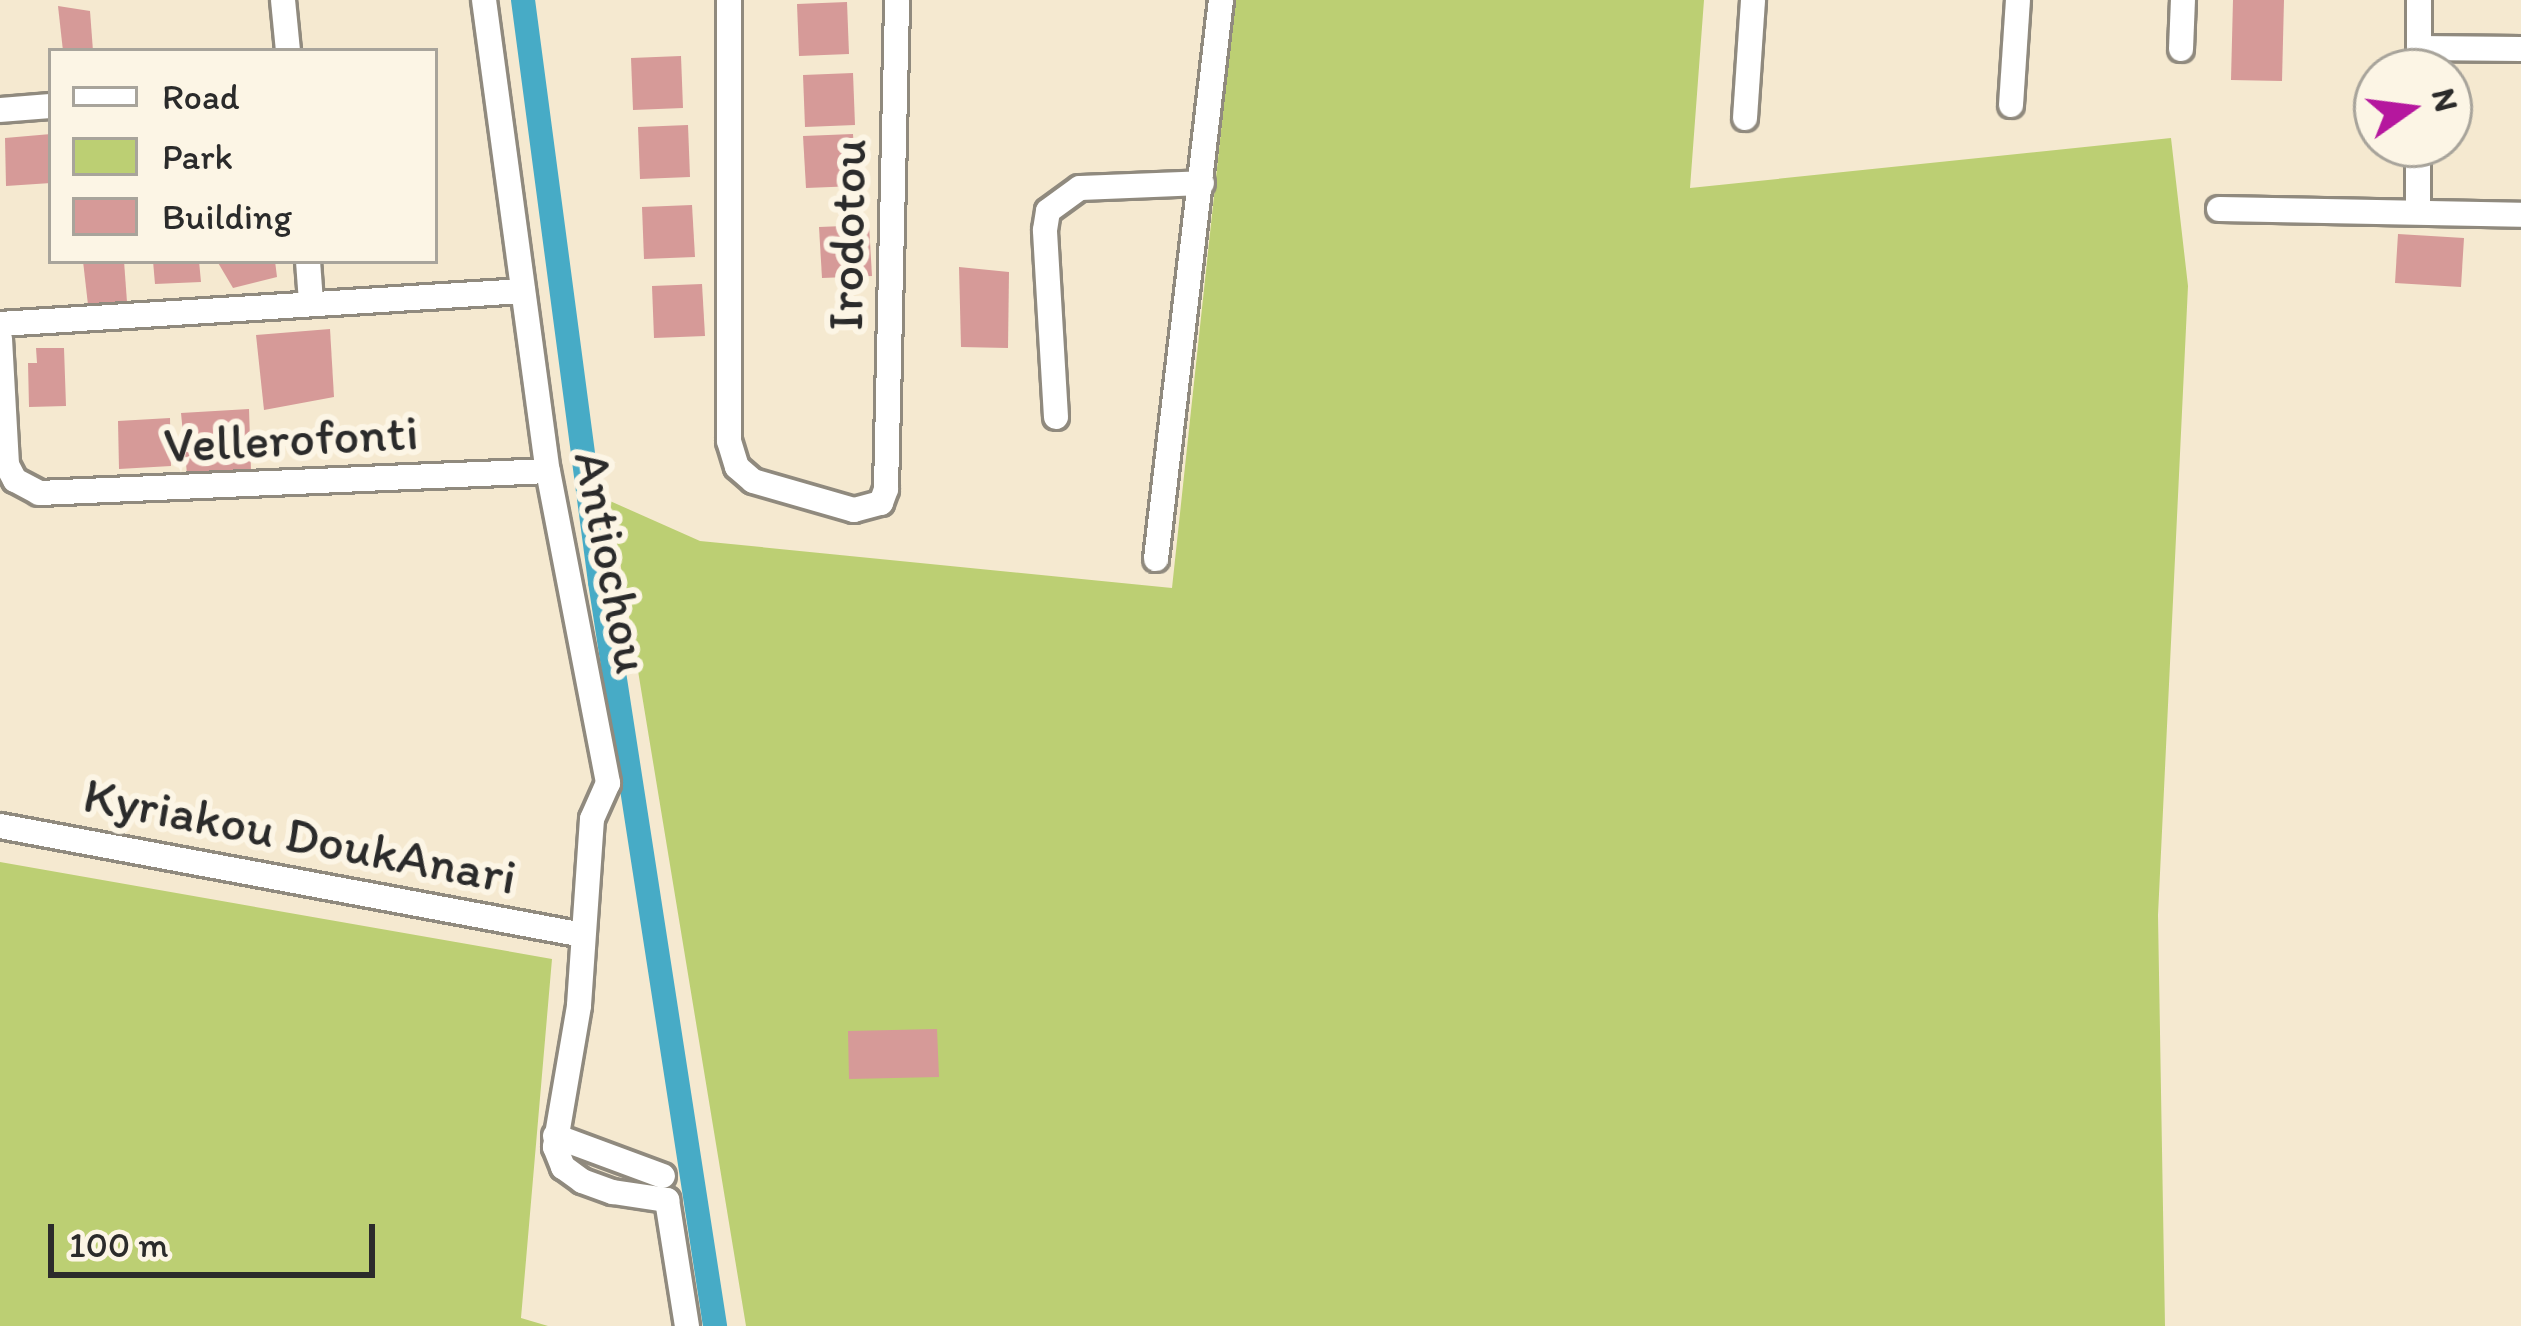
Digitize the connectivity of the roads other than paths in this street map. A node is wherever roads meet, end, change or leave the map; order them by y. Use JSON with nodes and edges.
{"nodes":[{"id":1,"x":283,"y":0,"type":"edge"},
{"id":2,"x":484,"y":0,"type":"edge"},
{"id":3,"x":729,"y":0,"type":"edge"},
{"id":4,"x":897,"y":0,"type":"edge"},
{"id":5,"x":1221,"y":0,"type":"edge"},
{"id":6,"x":1754,"y":0,"type":"edge"},
{"id":7,"x":2018,"y":0,"type":"edge"},
{"id":8,"x":2183,"y":0,"type":"edge"},
{"id":9,"x":2419,"y":0,"type":"edge"},
{"id":10,"x":288,"y":48,"type":"edge"},
{"id":11,"x":2419,"y":48,"type":"edge"},
{"id":12,"x":2181,"y":49,"type":"dead end"},
{"id":13,"x":2521,"y":49,"type":"edge"},
{"id":14,"x":2473,"y":54,"type":"edge"},
{"id":15,"x":2011,"y":105,"type":"dead end"},
{"id":16,"x":48,"y":106,"type":"edge"},
{"id":17,"x":0,"y":110,"type":"edge"},
{"id":18,"x":1745,"y":118,"type":"dead end"},
{"id":19,"x":2418,"y":168,"type":"edge"},
{"id":20,"x":1202,"y":183,"type":"junction"},
{"id":21,"x":2219,"y":209,"type":"dead end"},
{"id":22,"x":2418,"y":211,"type":"junction"},
{"id":23,"x":2521,"y":215,"type":"edge"},
{"id":24,"x":308,"y":264,"type":"edge"},
{"id":25,"x":523,"y":291,"type":"junction"},
{"id":26,"x":311,"y":302,"type":"junction"},
{"id":27,"x":0,"y":324,"type":"edge"},
{"id":28,"x":0,"y":339,"type":"edge"},
{"id":29,"x":1056,"y":417,"type":"dead end"},
{"id":30,"x":548,"y":471,"type":"junction"},
{"id":31,"x":1156,"y":559,"type":"dead end"},
{"id":32,"x":0,"y":826,"type":"edge"},
{"id":33,"x":583,"y":935,"type":"junction"},
{"id":34,"x":687,"y":1326,"type":"edge"}],
"edges":[{"from":1,"to":10,"type":"street"},
{"from":2,"to":25,"type":"street","name":"Antiochou"},
{"from":3,"to":4,"type":"street","name":"Irodotou"},
{"from":5,"to":20,"type":"street"},
{"from":6,"to":18,"type":"street"},
{"from":7,"to":15,"type":"street"},
{"from":8,"to":12,"type":"street"},
{"from":9,"to":11,"type":"street"},
{"from":13,"to":14,"type":"street"},
{"from":16,"to":17,"type":"street"},
{"from":19,"to":22,"type":"street"},
{"from":20,"to":29,"type":"street"},
{"from":20,"to":31,"type":"street"},
{"from":21,"to":22,"type":"street"},
{"from":22,"to":23,"type":"street"},
{"from":24,"to":26,"type":"street"},
{"from":25,"to":26,"type":"street"},
{"from":25,"to":30,"type":"street","name":"Antiochou"},
{"from":26,"to":27,"type":"street"},
{"from":28,"to":30,"type":"street","name":"Vellerofonti"},
{"from":30,"to":33,"type":"street","name":"Antiochou"},
{"from":32,"to":33,"type":"street","name":"Kyriakou DoukAnari"},
{"from":33,"to":34,"type":"street","name":"Antiochou"}]}
